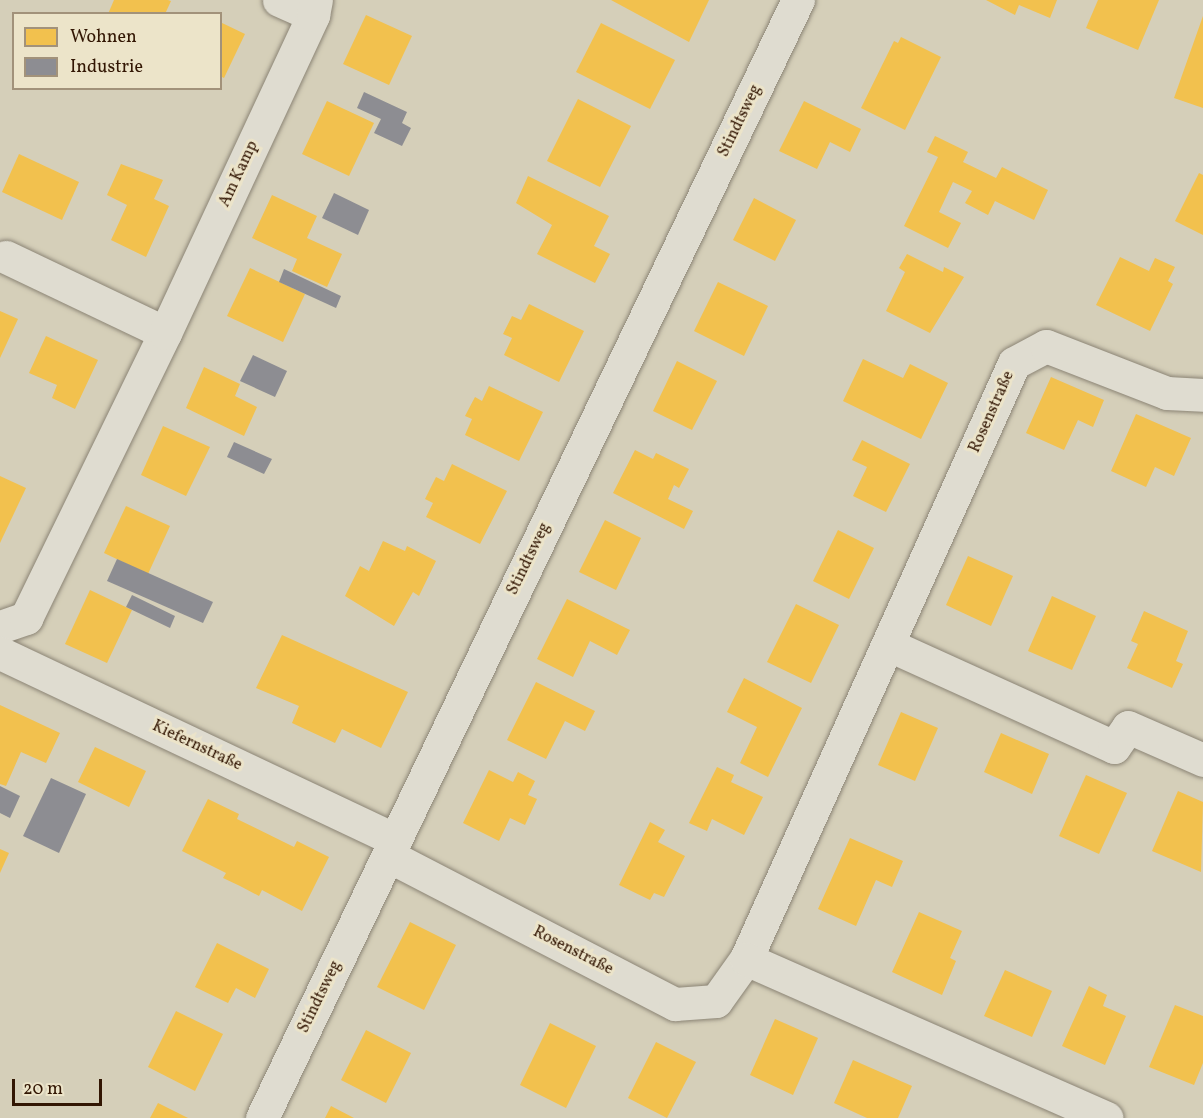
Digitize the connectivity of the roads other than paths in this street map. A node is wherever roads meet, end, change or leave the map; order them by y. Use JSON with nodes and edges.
{"nodes":[{"id":1,"x":279,"y":0,"type":"edge"},
{"id":2,"x":798,"y":0,"type":"edge"},
{"id":3,"x":315,"y":8,"type":"edge"},
{"id":4,"x":6,"y":257,"type":"dead end"},
{"id":5,"x":165,"y":333,"type":"junction"},
{"id":6,"x":1203,"y":395,"type":"edge"},
{"id":7,"x":0,"y":627,"type":"edge"},
{"id":8,"x":889,"y":645,"type":"junction"},
{"id":9,"x":0,"y":653,"type":"edge"},
{"id":10,"x":1203,"y":760,"type":"edge"},
{"id":11,"x":391,"y":848,"type":"junction"},
{"id":12,"x":746,"y":959,"type":"junction"},
{"id":13,"x":261,"y":1118,"type":"edge"},
{"id":14,"x":1107,"y":1118,"type":"edge"}],
"edges":[{"from":1,"to":3,"type":"street","name":"Am Kamp"},
{"from":2,"to":11,"type":"street","name":"Stindtsweg"},
{"from":3,"to":5,"type":"street","name":"Am Kamp"},
{"from":4,"to":5,"type":"street"},
{"from":5,"to":7,"type":"street","name":"Am Kamp"},
{"from":6,"to":8,"type":"street","name":"Rosenstraße"},
{"from":8,"to":10,"type":"street"},
{"from":8,"to":12,"type":"street","name":"Rosenstraße"},
{"from":9,"to":11,"type":"street","name":"Kiefernstraße"},
{"from":11,"to":12,"type":"street","name":"Rosenstraße"},
{"from":11,"to":13,"type":"street","name":"Stindtsweg"},
{"from":12,"to":14,"type":"street"}]}
